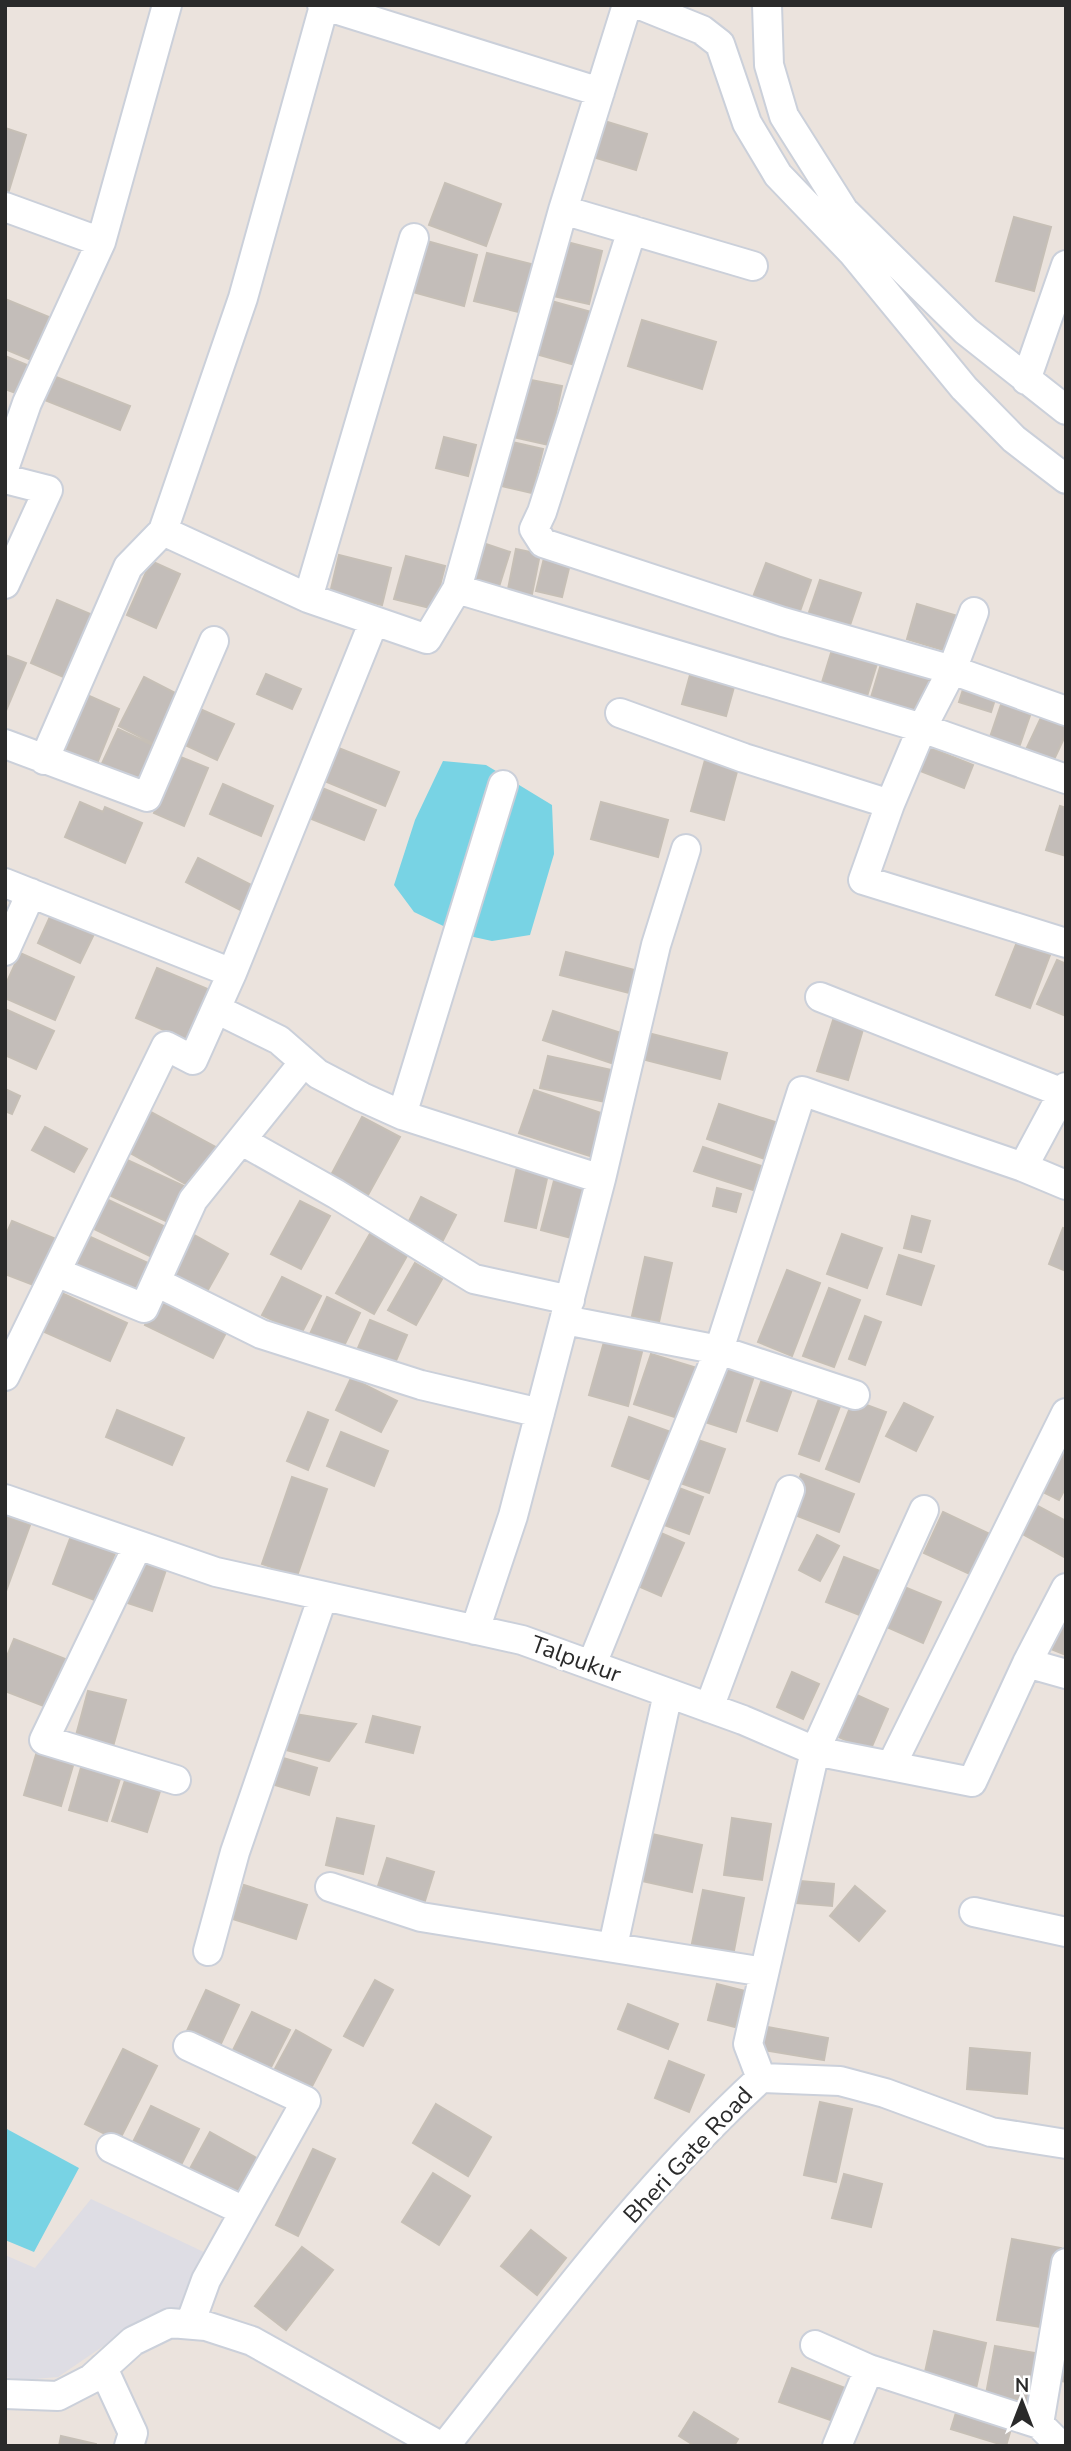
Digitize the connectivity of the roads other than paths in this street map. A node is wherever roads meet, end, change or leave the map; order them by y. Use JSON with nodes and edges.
{"nodes":[{"id":1,"x":167,"y":5,"type":"edge"},
{"id":2,"x":627,"y":5,"type":"edge"},
{"id":3,"x":640,"y":5,"type":"edge"},
{"id":4,"x":767,"y":5,"type":"edge"},
{"id":5,"x":323,"y":6,"type":"edge"},
{"id":6,"x":600,"y":92,"type":"junction"},
{"id":7,"x":5,"y":207,"type":"edge"},
{"id":8,"x":564,"y":210,"type":"junction"},
{"id":9,"x":632,"y":230,"type":"junction"},
{"id":10,"x":414,"y":237,"type":"dead end"},
{"id":11,"x":101,"y":242,"type":"junction"},
{"id":12,"x":1066,"y":265,"type":"edge"},
{"id":13,"x":753,"y":266,"type":"dead end"},
{"id":14,"x":1026,"y":380,"type":"junction"},
{"id":15,"x":16,"y":399,"type":"edge"},
{"id":16,"x":1066,"y":410,"type":"edge"},
{"id":17,"x":5,"y":466,"type":"edge"},
{"id":18,"x":5,"y":479,"type":"edge"},
{"id":19,"x":1066,"y":479,"type":"edge"},
{"id":20,"x":163,"y":531,"type":"junction"},
{"id":21,"x":5,"y":584,"type":"edge"},
{"id":22,"x":457,"y":589,"type":"junction"},
{"id":23,"x":307,"y":598,"type":"junction"},
{"id":24,"x":974,"y":612,"type":"dead end"},
{"id":25,"x":373,"y":621,"type":"junction"},
{"id":26,"x":214,"y":641,"type":"dead end"},
{"id":27,"x":952,"y":670,"type":"junction"},
{"id":28,"x":1066,"y":711,"type":"edge"},
{"id":29,"x":620,"y":713,"type":"dead end"},
{"id":30,"x":922,"y":728,"type":"junction"},
{"id":31,"x":5,"y":744,"type":"edge"},
{"id":32,"x":44,"y":760,"type":"junction"},
{"id":33,"x":1066,"y":779,"type":"edge"},
{"id":34,"x":503,"y":785,"type":"dead end"},
{"id":35,"x":890,"y":804,"type":"junction"},
{"id":36,"x":686,"y":849,"type":"dead end"},
{"id":37,"x":18,"y":888,"type":"edge"},
{"id":38,"x":1066,"y":943,"type":"edge"},
{"id":39,"x":5,"y":951,"type":"edge"},
{"id":40,"x":232,"y":973,"type":"junction"},
{"id":41,"x":820,"y":997,"type":"dead end"},
{"id":42,"x":216,"y":1009,"type":"junction"},
{"id":43,"x":304,"y":1062,"type":"junction"},
{"id":44,"x":1064,"y":1090,"type":"edge"},
{"id":45,"x":402,"y":1115,"type":"junction"},
{"id":46,"x":242,"y":1141,"type":"junction"},
{"id":47,"x":1023,"y":1167,"type":"junction"},
{"id":48,"x":601,"y":1179,"type":"junction"},
{"id":49,"x":1066,"y":1185,"type":"edge"},
{"id":50,"x":56,"y":1272,"type":"junction"},
{"id":51,"x":156,"y":1282,"type":"junction"},
{"id":52,"x":567,"y":1310,"type":"junction"},
{"id":53,"x":719,"y":1350,"type":"junction"},
{"id":54,"x":5,"y":1376,"type":"edge"},
{"id":55,"x":855,"y":1395,"type":"dead end"},
{"id":56,"x":540,"y":1413,"type":"junction"},
{"id":57,"x":1066,"y":1413,"type":"edge"},
{"id":58,"x":790,"y":1490,"type":"dead end"},
{"id":59,"x":5,"y":1499,"type":"edge"},
{"id":60,"x":924,"y":1510,"type":"dead end"},
{"id":61,"x":138,"y":1545,"type":"junction"},
{"id":62,"x":1066,"y":1588,"type":"edge"},
{"id":63,"x":323,"y":1596,"type":"junction"},
{"id":64,"x":475,"y":1630,"type":"junction"},
{"id":65,"x":1027,"y":1663,"type":"junction"},
{"id":66,"x":592,"y":1664,"type":"junction"},
{"id":67,"x":1066,"y":1674,"type":"edge"},
{"id":68,"x":668,"y":1693,"type":"junction"},
{"id":69,"x":709,"y":1708,"type":"junction"},
{"id":70,"x":815,"y":1751,"type":"junction"},
{"id":71,"x":891,"y":1766,"type":"junction"},
{"id":72,"x":176,"y":1780,"type":"dead end"},
{"id":73,"x":330,"y":1887,"type":"dead end"},
{"id":74,"x":974,"y":1912,"type":"dead end"},
{"id":75,"x":1066,"y":1932,"type":"edge"},
{"id":76,"x":613,"y":1947,"type":"junction"},
{"id":77,"x":208,"y":1951,"type":"dead end"},
{"id":78,"x":764,"y":1972,"type":"junction"},
{"id":79,"x":188,"y":2046,"type":"dead end"},
{"id":80,"x":761,"y":2078,"type":"junction"},
{"id":81,"x":1066,"y":2144,"type":"edge"},
{"id":82,"x":111,"y":2148,"type":"dead end"},
{"id":83,"x":244,"y":2211,"type":"junction"},
{"id":84,"x":1066,"y":2263,"type":"edge"},
{"id":85,"x":190,"y":2325,"type":"junction"},
{"id":86,"x":815,"y":2345,"type":"dead end"},
{"id":87,"x":103,"y":2368,"type":"junction"},
{"id":88,"x":869,"y":2370,"type":"junction"},
{"id":89,"x":5,"y":2394,"type":"edge"},
{"id":90,"x":1039,"y":2424,"type":"junction"},
{"id":91,"x":1066,"y":2443,"type":"edge"},
{"id":92,"x":129,"y":2446,"type":"edge"},
{"id":93,"x":440,"y":2446,"type":"edge"},
{"id":94,"x":445,"y":2446,"type":"edge"},
{"id":95,"x":837,"y":2446,"type":"edge"}],
"edges":[{"from":1,"to":11,"type":"street"},
{"from":2,"to":6,"type":"street"},
{"from":3,"to":19,"type":"street"},
{"from":4,"to":14,"type":"street"},
{"from":5,"to":6,"type":"street"},
{"from":5,"to":20,"type":"street"},
{"from":6,"to":8,"type":"street"},
{"from":7,"to":11,"type":"street"},
{"from":8,"to":9,"type":"street"},
{"from":8,"to":22,"type":"street"},
{"from":9,"to":13,"type":"street"},
{"from":9,"to":27,"type":"street"},
{"from":10,"to":23,"type":"street"},
{"from":11,"to":15,"type":"street"},
{"from":12,"to":14,"type":"street"},
{"from":14,"to":16,"type":"street"},
{"from":15,"to":17,"type":"street"},
{"from":18,"to":21,"type":"street"},
{"from":20,"to":23,"type":"street"},
{"from":20,"to":32,"type":"street"},
{"from":22,"to":25,"type":"street"},
{"from":22,"to":30,"type":"street"},
{"from":23,"to":25,"type":"street"},
{"from":24,"to":27,"type":"street"},
{"from":25,"to":40,"type":"street"},
{"from":26,"to":32,"type":"street"},
{"from":27,"to":28,"type":"street"},
{"from":27,"to":30,"type":"street"},
{"from":29,"to":35,"type":"street"},
{"from":30,"to":33,"type":"street"},
{"from":30,"to":35,"type":"street"},
{"from":31,"to":32,"type":"street"},
{"from":34,"to":45,"type":"street"},
{"from":35,"to":38,"type":"street"},
{"from":36,"to":48,"type":"street"},
{"from":37,"to":39,"type":"street"},
{"from":37,"to":40,"type":"street"},
{"from":40,"to":42,"type":"street"},
{"from":41,"to":44,"type":"street"},
{"from":42,"to":43,"type":"street"},
{"from":42,"to":50,"type":"street"},
{"from":43,"to":45,"type":"street"},
{"from":43,"to":46,"type":"street"},
{"from":44,"to":47,"type":"street"},
{"from":45,"to":48,"type":"street"},
{"from":46,"to":51,"type":"street"},
{"from":46,"to":52,"type":"street"},
{"from":47,"to":49,"type":"street"},
{"from":47,"to":53,"type":"street"},
{"from":48,"to":52,"type":"street"},
{"from":50,"to":51,"type":"street"},
{"from":50,"to":54,"type":"street"},
{"from":51,"to":56,"type":"street"},
{"from":52,"to":53,"type":"street"},
{"from":52,"to":56,"type":"street"},
{"from":53,"to":55,"type":"street"},
{"from":53,"to":66,"type":"street"},
{"from":56,"to":64,"type":"street"},
{"from":57,"to":71,"type":"street"},
{"from":58,"to":69,"type":"street"},
{"from":59,"to":61,"type":"street","name":"Talpukur"},
{"from":60,"to":70,"type":"street"},
{"from":61,"to":63,"type":"street","name":"Talpukur"},
{"from":61,"to":72,"type":"street"},
{"from":62,"to":65,"type":"street"},
{"from":63,"to":64,"type":"street","name":"Talpukur"},
{"from":63,"to":77,"type":"street"},
{"from":64,"to":66,"type":"street","name":"Talpukur"},
{"from":65,"to":67,"type":"street"},
{"from":65,"to":71,"type":"street","name":"Talpukur"},
{"from":66,"to":68,"type":"street","name":"Talpukur"},
{"from":68,"to":69,"type":"street","name":"Talpukur"},
{"from":68,"to":76,"type":"street"},
{"from":69,"to":70,"type":"street","name":"Talpukur"},
{"from":70,"to":71,"type":"street","name":"Talpukur"},
{"from":70,"to":78,"type":"street"},
{"from":73,"to":76,"type":"street"},
{"from":74,"to":75,"type":"street"},
{"from":76,"to":78,"type":"street"},
{"from":78,"to":80,"type":"street"},
{"from":79,"to":83,"type":"street"},
{"from":80,"to":81,"type":"street","name":"Bheri Gate Road"},
{"from":80,"to":94,"type":"street","name":"Bheri Gate Road"},
{"from":82,"to":83,"type":"street"},
{"from":83,"to":85,"type":"street"},
{"from":84,"to":90,"type":"street"},
{"from":85,"to":87,"type":"street"},
{"from":85,"to":93,"type":"street"},
{"from":86,"to":88,"type":"street"},
{"from":87,"to":89,"type":"street"},
{"from":87,"to":92,"type":"street"},
{"from":88,"to":90,"type":"street"},
{"from":88,"to":95,"type":"street"},
{"from":90,"to":91,"type":"street"}]}
